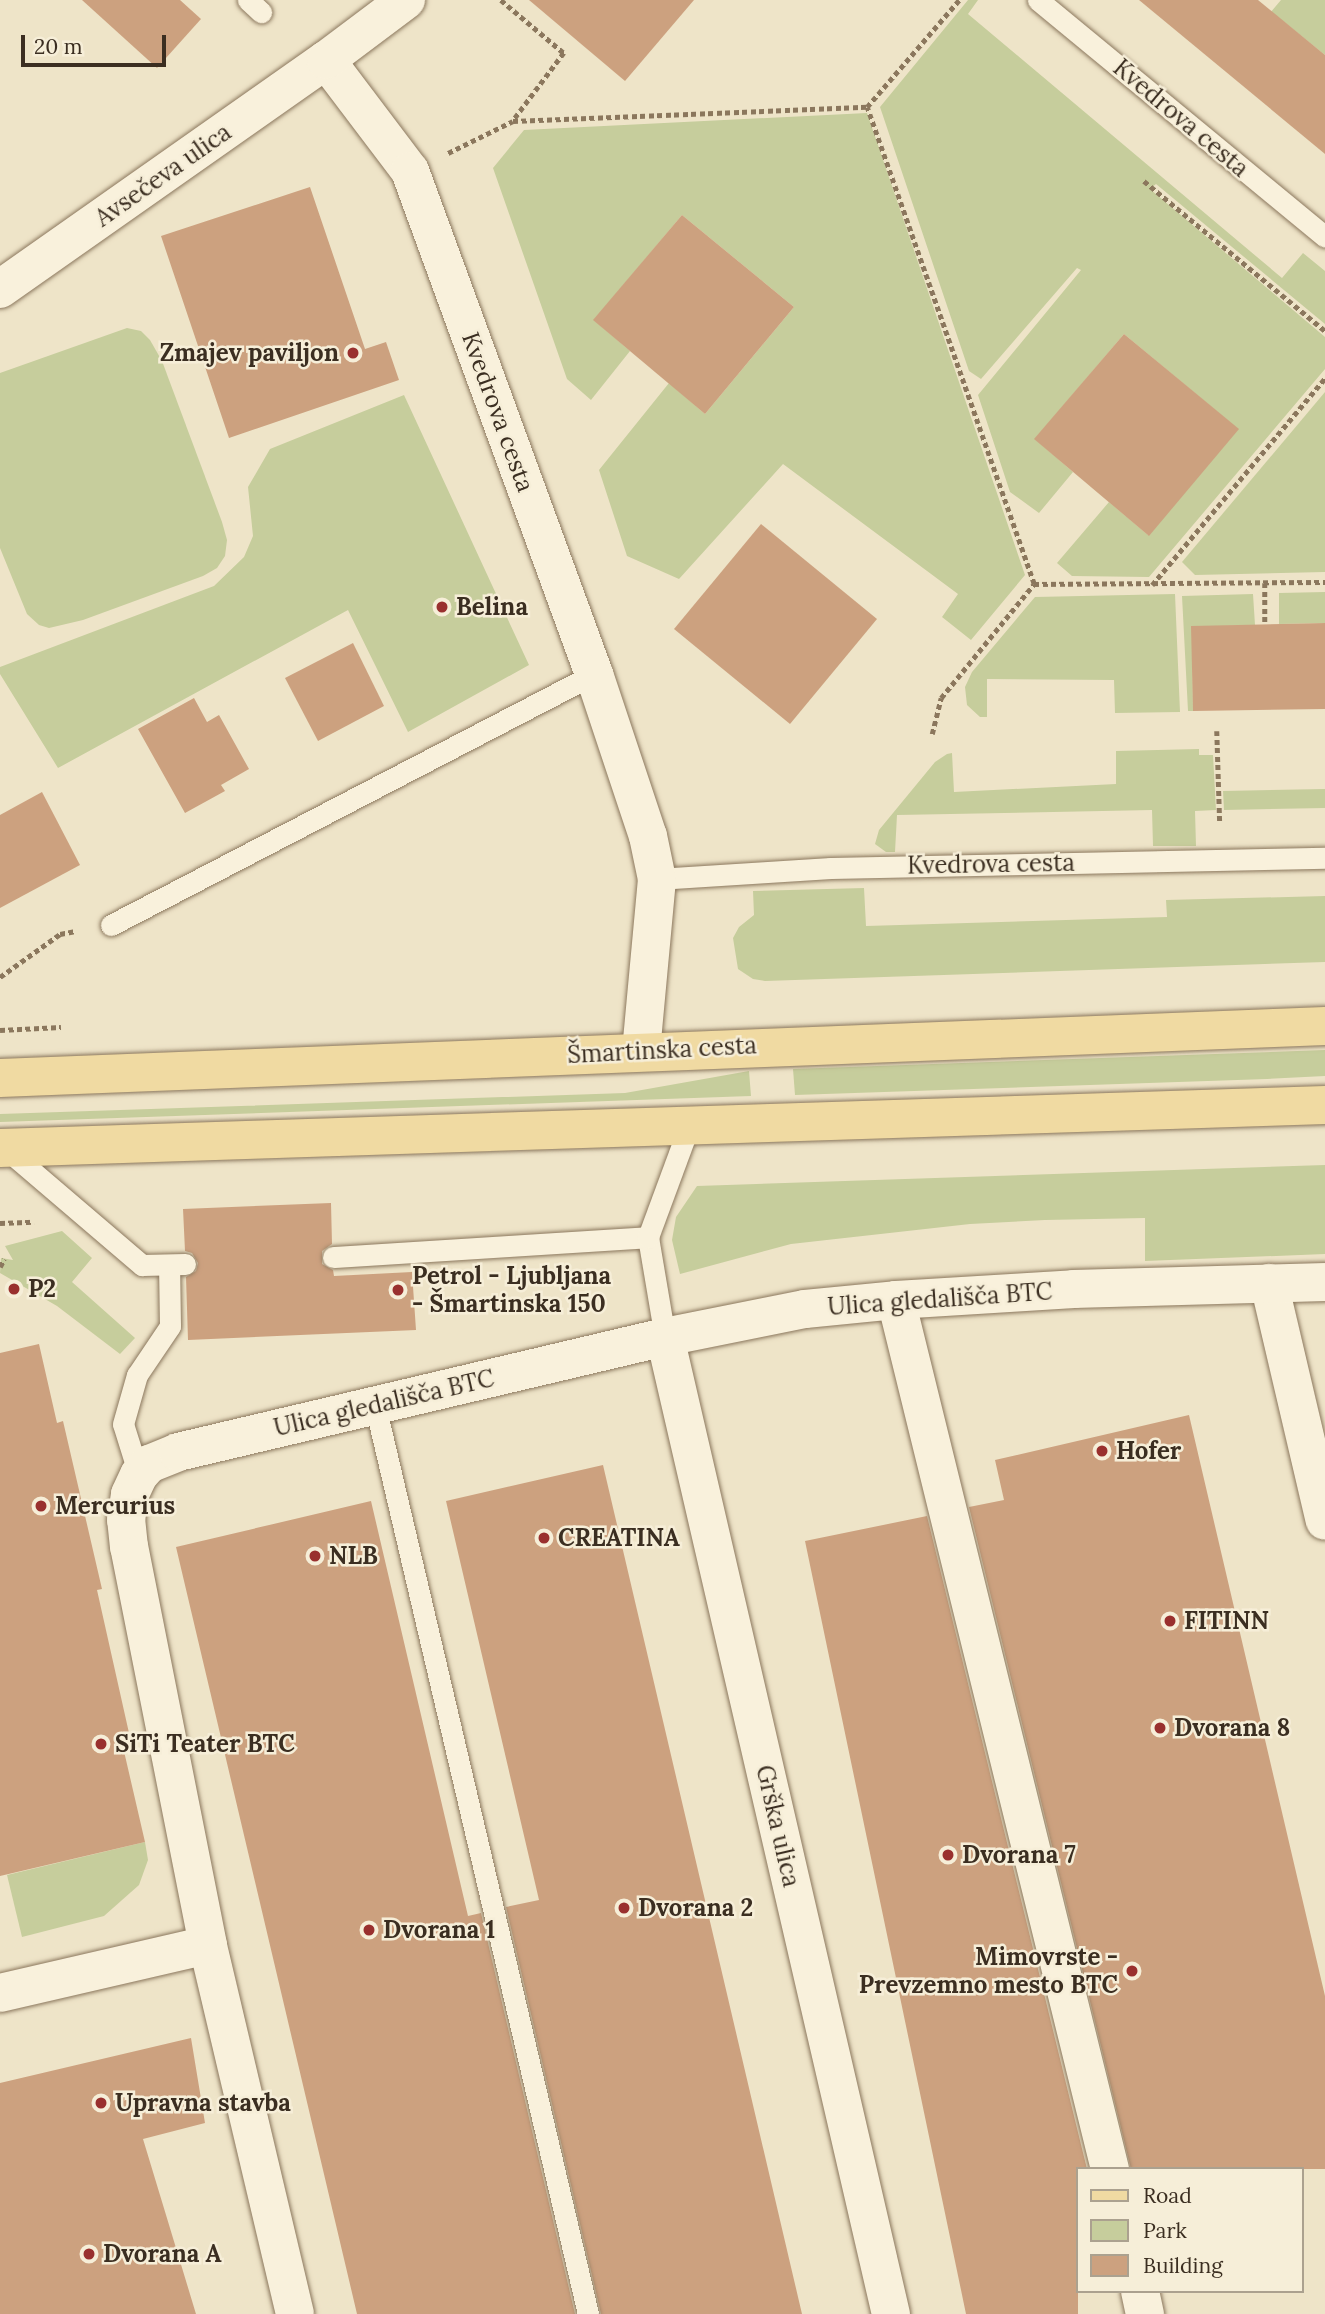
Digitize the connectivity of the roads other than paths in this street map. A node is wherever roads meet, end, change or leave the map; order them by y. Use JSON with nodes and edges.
{"nodes":[{"id":1,"x":406,"y":0,"type":"edge"},
{"id":2,"x":1038,"y":0,"type":"edge"},
{"id":3,"x":326,"y":60,"type":"junction"},
{"id":4,"x":1325,"y":237,"type":"edge"},
{"id":5,"x":0,"y":289,"type":"edge"},
{"id":6,"x":594,"y":674,"type":"junction"},
{"id":7,"x":1325,"y":858,"type":"edge"},
{"id":8,"x":657,"y":879,"type":"junction"},
{"id":9,"x":111,"y":925,"type":"road end"},
{"id":10,"x":1325,"y":1026,"type":"edge"},
{"id":11,"x":641,"y":1050,"type":"junction"},
{"id":12,"x":0,"y":1078,"type":"edge"},
{"id":13,"x":1325,"y":1105,"type":"edge"},
{"id":14,"x":689,"y":1126,"type":"junction"},
{"id":15,"x":2,"y":1148,"type":"edge"},
{"id":16,"x":648,"y":1237,"type":"junction"},
{"id":17,"x":333,"y":1257,"type":"dead end"},
{"id":18,"x":1325,"y":1282,"type":"edge"},
{"id":19,"x":1269,"y":1283,"type":"junction"},
{"id":20,"x":896,"y":1300,"type":"junction"},
{"id":21,"x":665,"y":1337,"type":"junction"},
{"id":22,"x":374,"y":1405,"type":"junction"},
{"id":23,"x":139,"y":1475,"type":"junction"},
{"id":24,"x":1325,"y":1521,"type":"edge"},
{"id":25,"x":208,"y":1945,"type":"junction"},
{"id":26,"x":0,"y":1993,"type":"edge"},
{"id":27,"x":1110,"y":2167,"type":"edge"},
{"id":28,"x":1140,"y":2293,"type":"edge"},
{"id":29,"x":295,"y":2314,"type":"edge"},
{"id":30,"x":588,"y":2314,"type":"edge"},
{"id":31,"x":891,"y":2314,"type":"edge"},
{"id":32,"x":1145,"y":2314,"type":"edge"}],
"edges":[{"from":1,"to":3,"type":"street"},
{"from":2,"to":4,"type":"lane","name":"Kvedrova cesta"},
{"from":3,"to":5,"type":"street","name":"Avsečeva ulica"},
{"from":3,"to":6,"type":"street","name":"Kvedrova cesta"},
{"from":6,"to":8,"type":"street","name":"Kvedrova cesta"},
{"from":6,"to":9,"type":"lane"},
{"from":7,"to":8,"type":"lane","name":"Kvedrova cesta"},
{"from":8,"to":11,"type":"street","name":"Kvedrova cesta"},
{"from":10,"to":11,"type":"main road","name":"Šmartinska cesta"},
{"from":11,"to":12,"type":"main road","name":"Šmartinska cesta"},
{"from":13,"to":14,"type":"main road"},
{"from":14,"to":15,"type":"main road"},
{"from":14,"to":16,"type":"lane"},
{"from":15,"to":23,"type":"lane"},
{"from":16,"to":17,"type":"lane"},
{"from":16,"to":21,"type":"lane"},
{"from":18,"to":19,"type":"street","name":"Ulica gledališča BTC"},
{"from":19,"to":20,"type":"street","name":"Ulica gledališča BTC"},
{"from":19,"to":24,"type":"street"},
{"from":20,"to":21,"type":"street","name":"Ulica gledališča BTC"},
{"from":20,"to":27,"type":"street"},
{"from":21,"to":22,"type":"street","name":"Ulica gledališča BTC"},
{"from":21,"to":31,"type":"street","name":"Grška ulica"},
{"from":22,"to":23,"type":"street","name":"Ulica gledališča BTC"},
{"from":22,"to":30,"type":"lane"},
{"from":23,"to":25,"type":"street"},
{"from":25,"to":26,"type":"street"},
{"from":25,"to":29,"type":"street"},
{"from":28,"to":32,"type":"street"}]}
